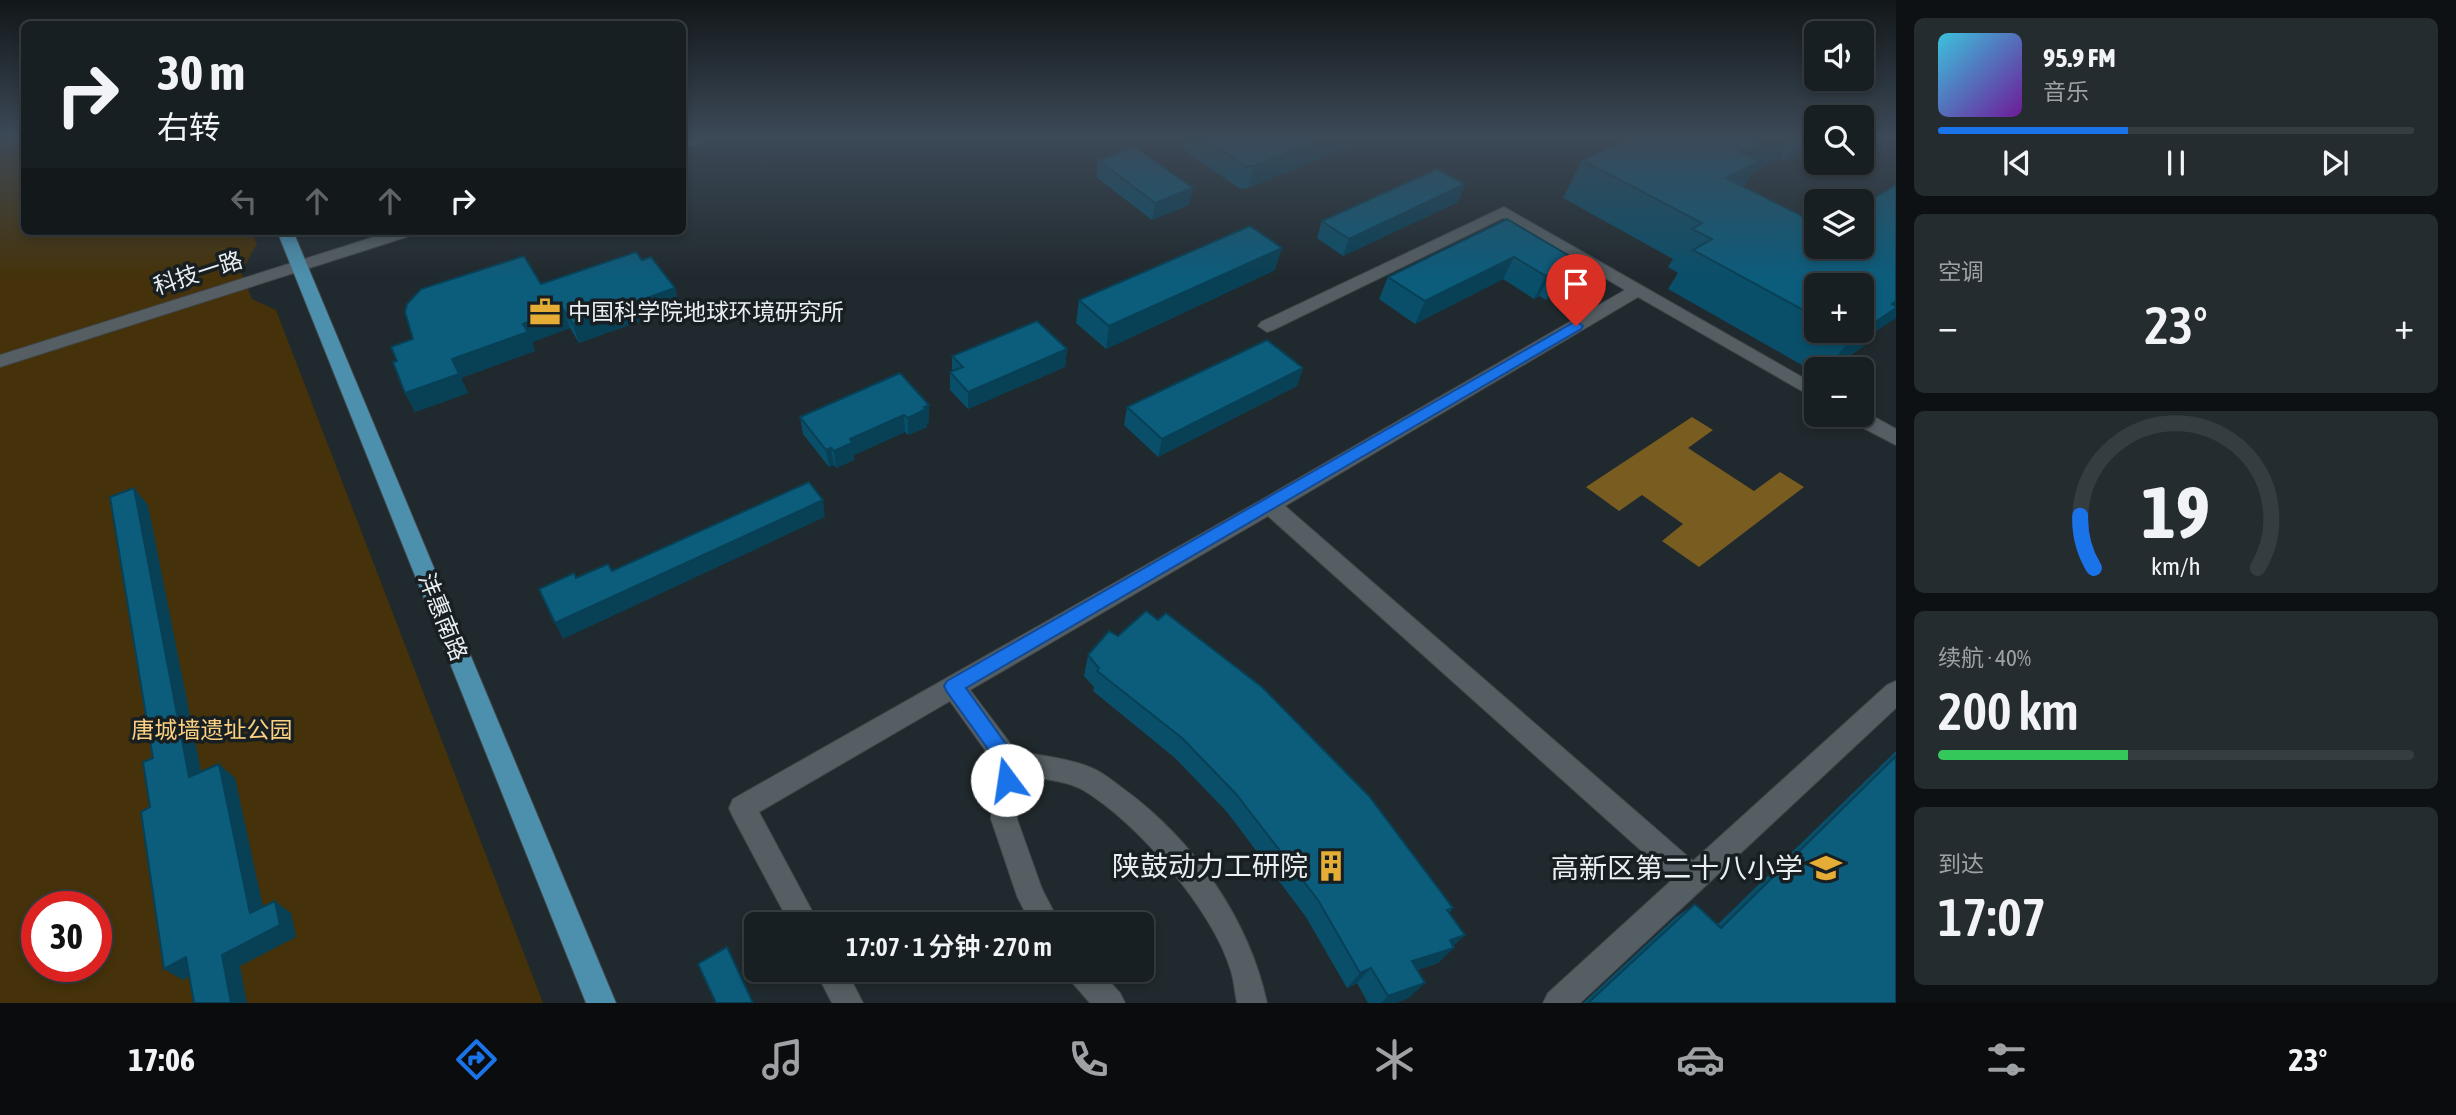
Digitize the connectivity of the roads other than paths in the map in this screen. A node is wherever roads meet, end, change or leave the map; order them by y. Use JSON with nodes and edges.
{"nodes":[{"id":1,"x":287,"y":235,"type":"edge"},
{"id":2,"x":397,"y":235,"type":"edge"},
{"id":3,"x":299,"y":266,"type":"junction"},
{"id":4,"x":1637,"y":290,"type":"junction"},
{"id":5,"x":1267,"y":326,"type":"dead end"},
{"id":6,"x":0,"y":361,"type":"edge"},
{"id":7,"x":1804,"y":386,"type":"edge"},
{"id":8,"x":1874,"y":426,"type":"edge"},
{"id":9,"x":1896,"y":438,"type":"edge"},
{"id":10,"x":1270,"y":505,"type":"junction"},
{"id":11,"x":953,"y":686,"type":"junction"},
{"id":12,"x":1896,"y":692,"type":"edge"},
{"id":13,"x":1008,"y":761,"type":"junction"},
{"id":14,"x":1694,"y":880,"type":"junction"},
{"id":15,"x":798,"y":912,"type":"edge"},
{"id":16,"x":1040,"y":912,"type":"edge"},
{"id":17,"x":837,"y":982,"type":"edge"},
{"id":18,"x":1091,"y":982,"type":"edge"},
{"id":19,"x":601,"y":1003,"type":"edge"},
{"id":20,"x":848,"y":1003,"type":"edge"},
{"id":21,"x":1110,"y":1003,"type":"edge"},
{"id":22,"x":1252,"y":1003,"type":"edge"},
{"id":23,"x":1558,"y":1003,"type":"edge"}],
"edges":[{"from":1,"to":3,"type":"main road","name":"沣惠南路"},
{"from":2,"to":3,"type":"street","name":"科技一路"},
{"from":3,"to":6,"type":"street","name":"科技一路"},
{"from":3,"to":19,"type":"main road","name":"沣惠南路"},
{"from":4,"to":5,"type":"street"},
{"from":4,"to":7,"type":"street"},
{"from":4,"to":10,"type":"street"},
{"from":8,"to":9,"type":"street"},
{"from":10,"to":11,"type":"street"},
{"from":10,"to":14,"type":"street"},
{"from":11,"to":13,"type":"street"},
{"from":11,"to":15,"type":"street"},
{"from":12,"to":14,"type":"street"},
{"from":13,"to":16,"type":"street"},
{"from":13,"to":22,"type":"street"},
{"from":14,"to":23,"type":"street"},
{"from":17,"to":20,"type":"street"},
{"from":18,"to":21,"type":"street"}]}
